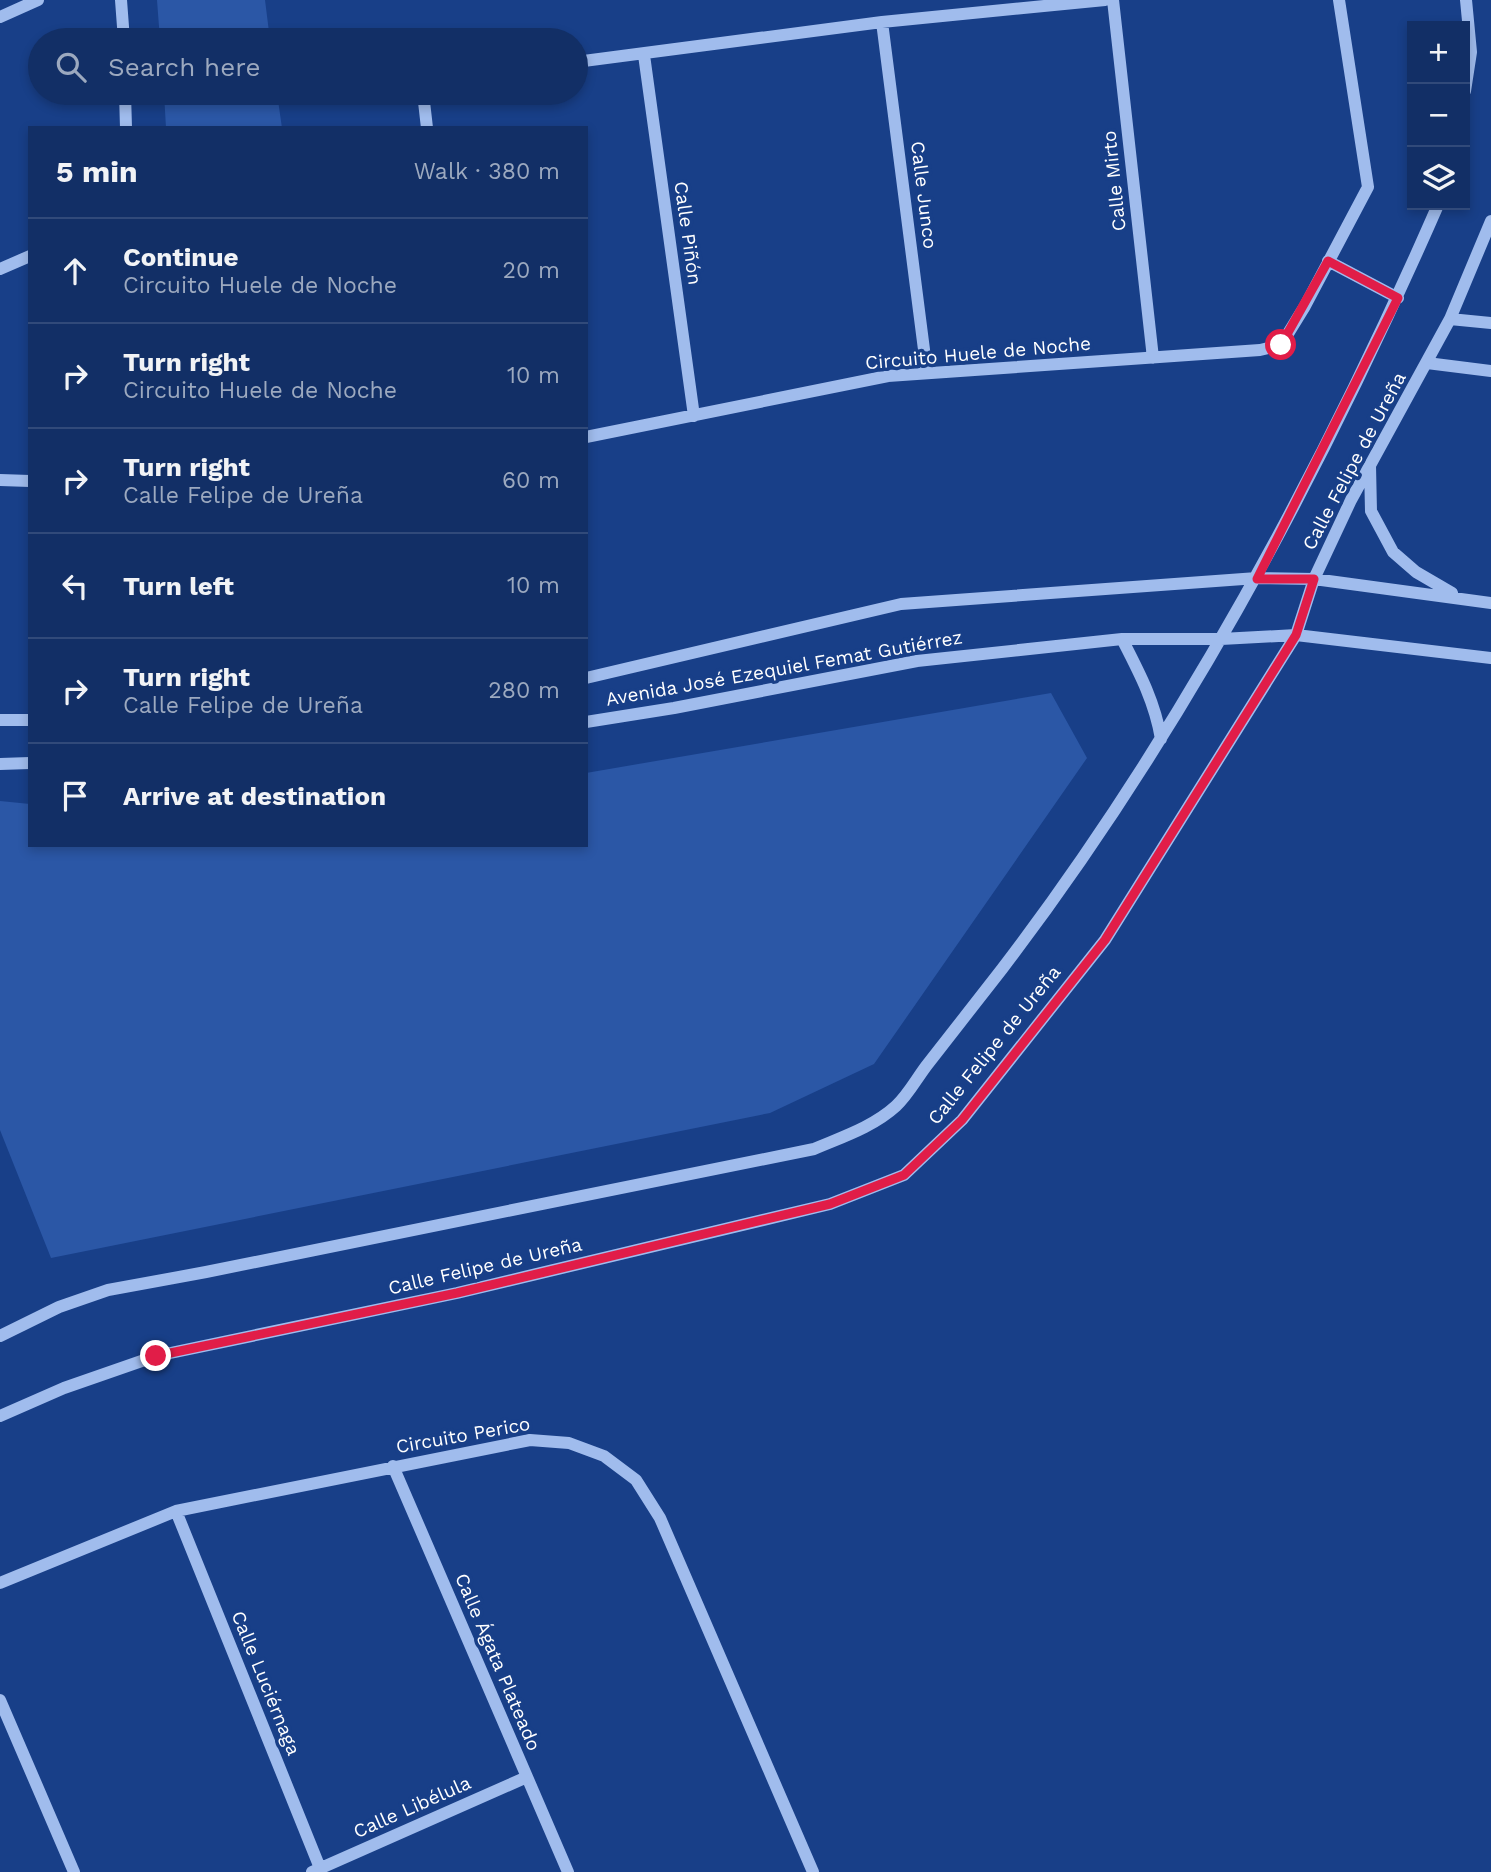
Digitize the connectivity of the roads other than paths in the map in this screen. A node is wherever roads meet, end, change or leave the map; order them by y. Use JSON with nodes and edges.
{"nodes":[{"id":1,"x":38,"y":0,"type":"edge"},
{"id":2,"x":121,"y":0,"type":"edge"},
{"id":3,"x":1105,"y":0,"type":"edge"},
{"id":4,"x":1113,"y":0,"type":"edge"},
{"id":5,"x":1339,"y":0,"type":"edge"},
{"id":6,"x":1466,"y":0,"type":"edge"},
{"id":7,"x":0,"y":17,"type":"edge"},
{"id":8,"x":882,"y":22,"type":"junction"},
{"id":9,"x":123,"y":28,"type":"edge"},
{"id":10,"x":644,"y":55,"type":"junction"},
{"id":11,"x":588,"y":61,"type":"edge"},
{"id":12,"x":1466,"y":84,"type":"edge"},
{"id":13,"x":125,"y":105,"type":"edge"},
{"id":14,"x":424,"y":105,"type":"edge"},
{"id":15,"x":126,"y":126,"type":"edge"},
{"id":16,"x":426,"y":126,"type":"edge"},
{"id":17,"x":1436,"y":210,"type":"edge"},
{"id":18,"x":1491,"y":221,"type":"edge"},
{"id":19,"x":28,"y":257,"type":"edge"},
{"id":20,"x":1328,"y":261,"type":"junction"},
{"id":21,"x":0,"y":269,"type":"edge"},
{"id":22,"x":1398,"y":298,"type":"junction"},
{"id":23,"x":1450,"y":319,"type":"junction"},
{"id":24,"x":1491,"y":323,"type":"edge"},
{"id":25,"x":1153,"y":358,"type":"junction"},
{"id":26,"x":1427,"y":363,"type":"junction"},
{"id":27,"x":1491,"y":371,"type":"edge"},
{"id":28,"x":927,"y":373,"type":"junction"},
{"id":29,"x":694,"y":416,"type":"junction"},
{"id":30,"x":588,"y":437,"type":"edge"},
{"id":31,"x":1370,"y":466,"type":"junction"},
{"id":32,"x":0,"y":480,"type":"edge"},
{"id":33,"x":28,"y":481,"type":"edge"},
{"id":34,"x":1257,"y":579,"type":"junction"},
{"id":35,"x":1314,"y":579,"type":"junction"},
{"id":36,"x":1458,"y":597,"type":"junction"},
{"id":37,"x":1491,"y":603,"type":"edge"},
{"id":38,"x":1296,"y":635,"type":"junction"},
{"id":39,"x":1122,"y":639,"type":"junction"},
{"id":40,"x":1221,"y":639,"type":"junction"},
{"id":41,"x":1491,"y":658,"type":"edge"},
{"id":42,"x":588,"y":678,"type":"edge"},
{"id":43,"x":0,"y":720,"type":"edge"},
{"id":44,"x":28,"y":720,"type":"edge"},
{"id":45,"x":588,"y":722,"type":"edge"},
{"id":46,"x":1161,"y":738,"type":"junction"},
{"id":47,"x":28,"y":763,"type":"edge"},
{"id":48,"x":0,"y":764,"type":"edge"},
{"id":49,"x":0,"y":1336,"type":"edge"},
{"id":50,"x":0,"y":1416,"type":"edge"},
{"id":51,"x":393,"y":1466,"type":"junction"},
{"id":52,"x":176,"y":1511,"type":"junction"},
{"id":53,"x":0,"y":1583,"type":"edge"},
{"id":54,"x":0,"y":1700,"type":"edge"},
{"id":55,"x":527,"y":1777,"type":"junction"},
{"id":56,"x":316,"y":1870,"type":"edge"},
{"id":57,"x":74,"y":1872,"type":"edge"},
{"id":58,"x":568,"y":1872,"type":"edge"},
{"id":59,"x":813,"y":1872,"type":"edge"}],
"edges":[{"from":1,"to":7,"type":"street"},
{"from":2,"to":9,"type":"street"},
{"from":3,"to":8,"type":"street"},
{"from":4,"to":25,"type":"street","name":"Calle Mirto"},
{"from":5,"to":20,"type":"street","name":"Circuito Huele de Noche"},
{"from":6,"to":12,"type":"street"},
{"from":8,"to":10,"type":"street"},
{"from":8,"to":28,"type":"street","name":"Calle Junco"},
{"from":10,"to":11,"type":"street"},
{"from":10,"to":29,"type":"street","name":"Calle Piñón"},
{"from":13,"to":15,"type":"street"},
{"from":14,"to":16,"type":"street"},
{"from":17,"to":22,"type":"street","name":"Calle Felipe de Ureña"},
{"from":18,"to":23,"type":"street","name":"Calle Felipe de Ureña"},
{"from":19,"to":21,"type":"street"},
{"from":20,"to":22,"type":"street"},
{"from":20,"to":25,"type":"street","name":"Circuito Huele de Noche"},
{"from":22,"to":34,"type":"street","name":"Calle Felipe de Ureña"},
{"from":23,"to":24,"type":"street"},
{"from":23,"to":26,"type":"street","name":"Calle Felipe de Ureña"},
{"from":25,"to":28,"type":"street","name":"Circuito Huele de Noche"},
{"from":26,"to":27,"type":"street"},
{"from":26,"to":31,"type":"street","name":"Calle Felipe de Ureña"},
{"from":28,"to":29,"type":"street","name":"Circuito Huele de Noche"},
{"from":29,"to":30,"type":"street","name":"Circuito Huele de Noche"},
{"from":31,"to":35,"type":"street","name":"Calle Felipe de Ureña"},
{"from":31,"to":36,"type":"street"},
{"from":32,"to":33,"type":"street"},
{"from":34,"to":35,"type":"street","name":"Avenida José Ezequiel Femat Gutiérrez"},
{"from":34,"to":40,"type":"street","name":"Calle Felipe de Ureña"},
{"from":34,"to":42,"type":"street","name":"Avenida José Ezequiel Femat Gutiérrez"},
{"from":35,"to":36,"type":"street","name":"Avenida José Ezequiel Femat Gutiérrez"},
{"from":35,"to":38,"type":"street","name":"Calle Felipe de Ureña"},
{"from":36,"to":37,"type":"street","name":"Avenida José Ezequiel Femat Gutiérrez"},
{"from":38,"to":40,"type":"street","name":"Avenida José Ezequiel Femat Gutiérrez"},
{"from":38,"to":41,"type":"street","name":"Avenida José Ezequiel Femat Gutiérrez"},
{"from":38,"to":50,"type":"street","name":"Calle Felipe de Ureña"},
{"from":39,"to":40,"type":"street","name":"Avenida José Ezequiel Femat Gutiérrez"},
{"from":39,"to":45,"type":"street","name":"Avenida José Ezequiel Femat Gutiérrez"},
{"from":39,"to":46,"type":"street"},
{"from":40,"to":46,"type":"street","name":"Calle Felipe de Ureña"},
{"from":43,"to":44,"type":"street"},
{"from":46,"to":49,"type":"street","name":"Calle Felipe de Ureña"},
{"from":47,"to":48,"type":"street"},
{"from":51,"to":52,"type":"street","name":"Circuito Perico"},
{"from":51,"to":55,"type":"street","name":"Calle Ágata Plateado"},
{"from":51,"to":59,"type":"street","name":"Circuito Perico"},
{"from":52,"to":53,"type":"street","name":"Circuito Perico"},
{"from":52,"to":56,"type":"street","name":"Calle Luciérnaga"},
{"from":54,"to":57,"type":"street"},
{"from":55,"to":56,"type":"street","name":"Calle Libélula"},
{"from":55,"to":58,"type":"street","name":"Calle Ágata Plateado"}]}
